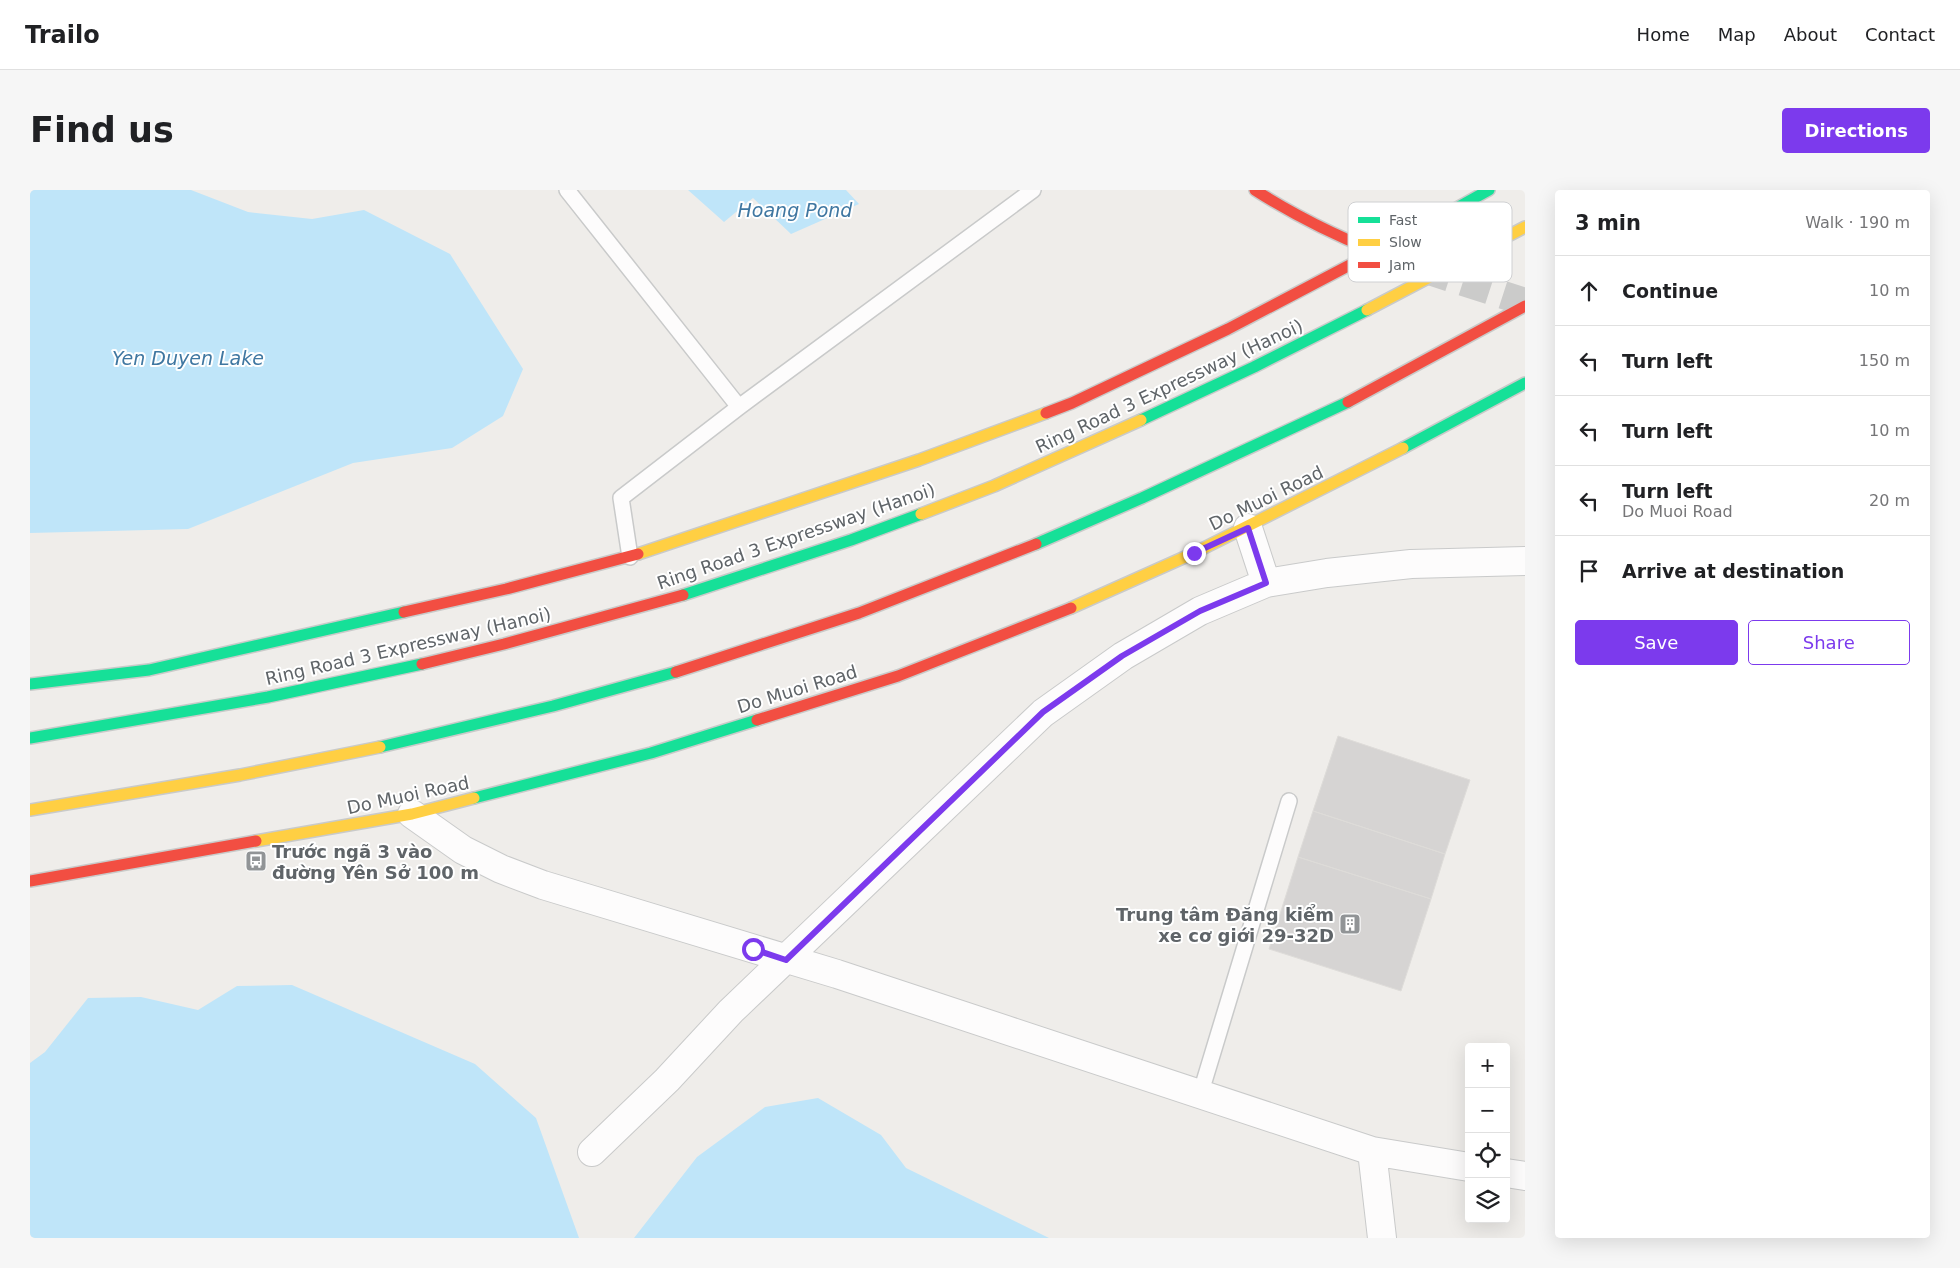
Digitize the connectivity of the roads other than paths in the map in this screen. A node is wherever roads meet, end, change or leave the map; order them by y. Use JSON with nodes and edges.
{"nodes":[{"id":1,"x":567,"y":190,"type":"edge"},
{"id":2,"x":1033,"y":190,"type":"edge"},
{"id":3,"x":1255,"y":190,"type":"edge"},
{"id":4,"x":1489,"y":190,"type":"edge"},
{"id":5,"x":1467,"y":202,"type":"edge"},
{"id":6,"x":1525,"y":227,"type":"edge"},
{"id":7,"x":1512,"y":234,"type":"edge"},
{"id":8,"x":1348,"y":241,"type":"edge"},
{"id":9,"x":1348,"y":267,"type":"edge"},
{"id":10,"x":1421,"y":282,"type":"edge"},
{"id":11,"x":1525,"y":306,"type":"edge"},
{"id":12,"x":1525,"y":383,"type":"edge"},
{"id":13,"x":740,"y":407,"type":"junction"},
{"id":14,"x":1248,"y":528,"type":"junction"},
{"id":15,"x":630,"y":557,"type":"junction"},
{"id":16,"x":1525,"y":561,"type":"edge"},
{"id":17,"x":1266,"y":583,"type":"junction"},
{"id":18,"x":30,"y":684,"type":"edge"},
{"id":19,"x":30,"y":738,"type":"edge"},
{"id":20,"x":1289,"y":801,"type":"dead end"},
{"id":21,"x":30,"y":810,"type":"edge"},
{"id":22,"x":412,"y":814,"type":"junction"},
{"id":23,"x":30,"y":881,"type":"edge"},
{"id":24,"x":786,"y":960,"type":"junction"},
{"id":25,"x":1200,"y":1094,"type":"junction"},
{"id":26,"x":1372,"y":1151,"type":"junction"},
{"id":27,"x":592,"y":1152,"type":"dead end"},
{"id":28,"x":1465,"y":1166,"type":"edge"},
{"id":29,"x":1510,"y":1174,"type":"edge"},
{"id":30,"x":1525,"y":1176,"type":"edge"},
{"id":31,"x":1382,"y":1238,"type":"edge"}],
"edges":[{"from":1,"to":13,"type":"lane"},
{"from":2,"to":13,"type":"lane"},
{"from":3,"to":8,"type":"main road"},
{"from":4,"to":5,"type":"main road"},
{"from":6,"to":7,"type":"main road","name":"Ring Road 3 Expressway (Hanoi)"},
{"from":9,"to":15,"type":"main road"},
{"from":10,"to":19,"type":"main road","name":"Ring Road 3 Expressway (Hanoi)"},
{"from":11,"to":21,"type":"main road"},
{"from":12,"to":14,"type":"main road","name":"Do Muoi Road"},
{"from":13,"to":15,"type":"lane"},
{"from":14,"to":17,"type":"street"},
{"from":14,"to":22,"type":"main road","name":"Do Muoi Road"},
{"from":15,"to":18,"type":"main road"},
{"from":16,"to":17,"type":"street"},
{"from":17,"to":24,"type":"street"},
{"from":20,"to":25,"type":"lane"},
{"from":22,"to":23,"type":"main road","name":"Do Muoi Road"},
{"from":22,"to":24,"type":"street"},
{"from":24,"to":25,"type":"street"},
{"from":24,"to":27,"type":"street"},
{"from":25,"to":26,"type":"street"},
{"from":26,"to":28,"type":"street"},
{"from":26,"to":31,"type":"street"},
{"from":29,"to":30,"type":"street"}]}
